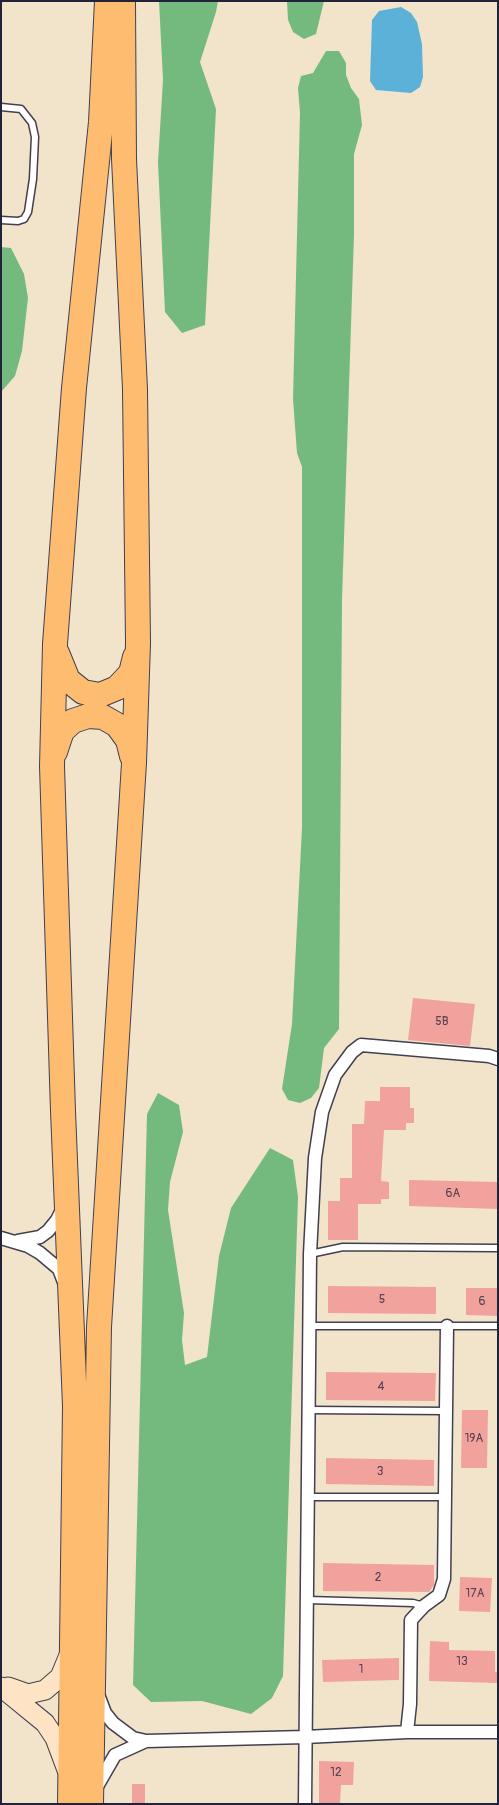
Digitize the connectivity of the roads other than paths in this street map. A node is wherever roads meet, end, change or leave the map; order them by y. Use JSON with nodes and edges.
{"nodes":[{"id":1,"x":107,"y":1,"type":"edge"},
{"id":2,"x":123,"y":1,"type":"edge"},
{"id":3,"x":1,"y":107,"type":"edge"},
{"id":4,"x":1,"y":220,"type":"edge"},
{"id":5,"x":138,"y":643,"type":"junction"},
{"id":6,"x":55,"y":644,"type":"junction"},
{"id":7,"x":134,"y":763,"type":"junction"},
{"id":8,"x":52,"y":766,"type":"junction"},
{"id":9,"x":498,"y":1059,"type":"edge"},
{"id":10,"x":66,"y":1192,"type":"junction"},
{"id":11,"x":7,"y":1240,"type":"edge"},
{"id":12,"x":498,"y":1248,"type":"edge"},
{"id":13,"x":310,"y":1254,"type":"junction"},
{"id":14,"x":73,"y":1308,"type":"junction"},
{"id":15,"x":309,"y":1326,"type":"junction"},
{"id":16,"x":448,"y":1326,"type":"junction"},
{"id":17,"x":498,"y":1326,"type":"edge"},
{"id":18,"x":309,"y":1410,"type":"junction"},
{"id":19,"x":446,"y":1412,"type":"junction"},
{"id":20,"x":308,"y":1497,"type":"junction"},
{"id":21,"x":445,"y":1497,"type":"junction"},
{"id":22,"x":308,"y":1600,"type":"junction"},
{"id":23,"x":424,"y":1606,"type":"junction"},
{"id":24,"x":72,"y":1647,"type":"junction"},
{"id":25,"x":92,"y":1673,"type":"junction"},
{"id":26,"x":1,"y":1686,"type":"edge"},
{"id":27,"x":407,"y":1732,"type":"junction"},
{"id":28,"x":498,"y":1732,"type":"edge"},
{"id":29,"x":305,"y":1738,"type":"junction"},
{"id":30,"x":146,"y":1741,"type":"junction"},
{"id":31,"x":70,"y":1793,"type":"edge"},
{"id":32,"x":91,"y":1804,"type":"edge"},
{"id":33,"x":305,"y":1804,"type":"edge"}],
"edges":[{"from":1,"to":6,"type":"highway"},
{"from":2,"to":5,"type":"highway"},
{"from":3,"to":4,"type":"lane"},
{"from":5,"to":6,"type":"highway"},
{"from":5,"to":7,"type":"highway"},
{"from":6,"to":8,"type":"highway"},
{"from":7,"to":8,"type":"highway"},
{"from":7,"to":25,"type":"highway"},
{"from":8,"to":10,"type":"highway"},
{"from":9,"to":13,"type":"street"},
{"from":10,"to":11,"type":"street"},
{"from":10,"to":14,"type":"highway"},
{"from":11,"to":14,"type":"street"},
{"from":12,"to":13,"type":"lane"},
{"from":13,"to":15,"type":"street"},
{"from":14,"to":24,"type":"highway"},
{"from":15,"to":16,"type":"lane"},
{"from":15,"to":18,"type":"street"},
{"from":16,"to":17,"type":"lane"},
{"from":16,"to":19,"type":"street"},
{"from":18,"to":19,"type":"lane"},
{"from":18,"to":20,"type":"street"},
{"from":19,"to":21,"type":"street"},
{"from":20,"to":21,"type":"lane"},
{"from":20,"to":22,"type":"street"},
{"from":21,"to":23,"type":"street"},
{"from":22,"to":23,"type":"lane"},
{"from":22,"to":29,"type":"street"},
{"from":23,"to":27,"type":"street"},
{"from":24,"to":26,"type":"street"},
{"from":24,"to":31,"type":"highway"},
{"from":25,"to":30,"type":"street"},
{"from":25,"to":32,"type":"highway"},
{"from":26,"to":31,"type":"street"},
{"from":27,"to":28,"type":"street"},
{"from":27,"to":29,"type":"street"},
{"from":29,"to":30,"type":"street"},
{"from":29,"to":33,"type":"street"},
{"from":30,"to":32,"type":"street"}]}
